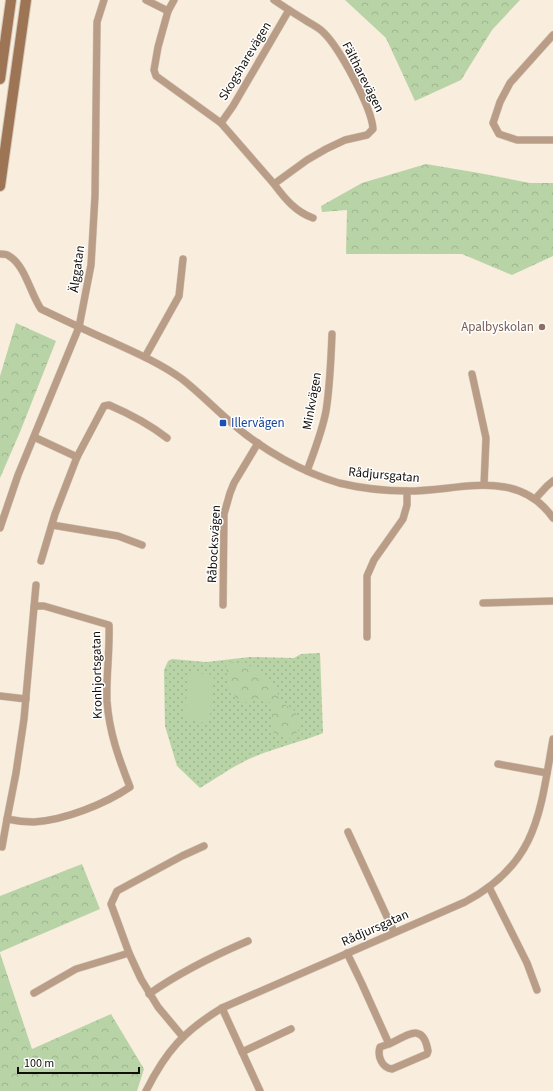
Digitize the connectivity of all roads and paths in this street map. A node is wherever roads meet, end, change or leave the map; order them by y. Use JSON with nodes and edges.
{"nodes":[{"id":1,"x":11,"y":0,"type":"edge"},
{"id":2,"x":26,"y":0,"type":"edge"},
{"id":3,"x":104,"y":0,"type":"edge"},
{"id":4,"x":146,"y":0,"type":"edge"},
{"id":5,"x":174,"y":0,"type":"edge"},
{"id":6,"x":274,"y":0,"type":"edge"},
{"id":7,"x":289,"y":10,"type":"junction"},
{"id":8,"x":168,"y":11,"type":"junction"},
{"id":9,"x":553,"y":35,"type":"edge"},
{"id":10,"x":0,"y":78,"type":"edge"},
{"id":11,"x":221,"y":123,"type":"junction"},
{"id":12,"x":553,"y":140,"type":"edge"},
{"id":13,"x":274,"y":184,"type":"junction"},
{"id":14,"x":0,"y":186,"type":"edge"},
{"id":15,"x":314,"y":218,"type":"dead end"},
{"id":16,"x":0,"y":254,"type":"edge"},
{"id":17,"x":183,"y":259,"type":"dead end"},
{"id":18,"x":79,"y":327,"type":"junction"},
{"id":19,"x":332,"y":334,"type":"dead end"},
{"id":20,"x":145,"y":358,"type":"junction"},
{"id":21,"x":472,"y":374,"type":"dead end"},
{"id":22,"x":34,"y":437,"type":"junction"},
{"id":23,"x":167,"y":438,"type":"dead end"},
{"id":24,"x":258,"y":443,"type":"junction"},
{"id":25,"x":77,"y":457,"type":"junction"},
{"id":26,"x":307,"y":471,"type":"junction"},
{"id":27,"x":553,"y":481,"type":"edge"},
{"id":28,"x":484,"y":485,"type":"junction"},
{"id":29,"x":407,"y":491,"type":"junction"},
{"id":30,"x":536,"y":499,"type":"junction"},
{"id":31,"x":553,"y":518,"type":"edge"},
{"id":32,"x":52,"y":525,"type":"junction"},
{"id":33,"x":0,"y":528,"type":"edge"},
{"id":34,"x":142,"y":545,"type":"dead end"},
{"id":35,"x":41,"y":561,"type":"dead end"},
{"id":36,"x":36,"y":585,"type":"dead end"},
{"id":37,"x":553,"y":601,"type":"edge"},
{"id":38,"x":483,"y":603,"type":"dead end"},
{"id":39,"x":223,"y":605,"type":"dead end"},
{"id":40,"x":34,"y":607,"type":"junction"},
{"id":41,"x":367,"y":637,"type":"dead end"},
{"id":42,"x":0,"y":696,"type":"edge"},
{"id":43,"x":26,"y":699,"type":"junction"},
{"id":44,"x":553,"y":739,"type":"edge"},
{"id":45,"x":498,"y":764,"type":"dead end"},
{"id":46,"x":547,"y":773,"type":"junction"},
{"id":47,"x":7,"y":819,"type":"junction"},
{"id":48,"x":348,"y":832,"type":"dead end"},
{"id":49,"x":204,"y":846,"type":"dead end"},
{"id":50,"x":2,"y":847,"type":"dead end"},
{"id":51,"x":489,"y":887,"type":"junction"},
{"id":52,"x":394,"y":932,"type":"junction"},
{"id":53,"x":248,"y":941,"type":"dead end"},
{"id":54,"x":129,"y":953,"type":"junction"},
{"id":55,"x":347,"y":953,"type":"junction"},
{"id":56,"x":537,"y":990,"type":"dead end"},
{"id":57,"x":34,"y":993,"type":"dead end"},
{"id":58,"x":149,"y":994,"type":"junction"},
{"id":59,"x":222,"y":1008,"type":"junction"},
{"id":60,"x":290,"y":1030,"type":"dead end"},
{"id":61,"x":183,"y":1037,"type":"junction"},
{"id":62,"x":388,"y":1044,"type":"junction"},
{"id":63,"x":242,"y":1052,"type":"junction"},
{"id":64,"x":146,"y":1091,"type":"edge"},
{"id":65,"x":260,"y":1091,"type":"edge"}],
"edges":[{"from":1,"to":10,"type":"main road"},
{"from":2,"to":14,"type":"main road"},
{"from":3,"to":18,"type":"street","name":"Älggatan"},
{"from":4,"to":8,"type":"street"},
{"from":5,"to":8,"type":"street"},
{"from":6,"to":7,"type":"street","name":"Fältharevägen"},
{"from":7,"to":11,"type":"street","name":"Skogsharevägen"},
{"from":7,"to":13,"type":"street","name":"Fältharevägen"},
{"from":8,"to":11,"type":"street"},
{"from":9,"to":12,"type":"street"},
{"from":11,"to":13,"type":"street"},
{"from":13,"to":15,"type":"street"},
{"from":16,"to":18,"type":"street","name":"Rådjursgatan"},
{"from":17,"to":20,"type":"street"},
{"from":18,"to":20,"type":"street","name":"Rådjursgatan"},
{"from":18,"to":22,"type":"street","name":"Älggatan"},
{"from":19,"to":26,"type":"street","name":"Minkvägen"},
{"from":20,"to":24,"type":"street","name":"Rådjursgatan"},
{"from":21,"to":28,"type":"street"},
{"from":22,"to":25,"type":"street"},
{"from":22,"to":33,"type":"street","name":"Älggatan"},
{"from":23,"to":25,"type":"street"},
{"from":24,"to":26,"type":"street","name":"Rådjursgatan"},
{"from":24,"to":39,"type":"street","name":"Råbocksvägen"},
{"from":25,"to":32,"type":"street"},
{"from":26,"to":29,"type":"street","name":"Rådjursgatan"},
{"from":27,"to":30,"type":"street"},
{"from":28,"to":29,"type":"street","name":"Rådjursgatan"},
{"from":28,"to":30,"type":"street","name":"Rådjursgatan"},
{"from":29,"to":41,"type":"street"},
{"from":30,"to":31,"type":"street","name":"Rådjursgatan"},
{"from":32,"to":34,"type":"street"},
{"from":32,"to":35,"type":"street"},
{"from":36,"to":40,"type":"street"},
{"from":37,"to":38,"type":"street"},
{"from":40,"to":43,"type":"street"},
{"from":40,"to":47,"type":"street","name":"Kronhjortsgatan"},
{"from":42,"to":43,"type":"street"},
{"from":43,"to":47,"type":"street"},
{"from":44,"to":46,"type":"street","name":"Rådjursgatan"},
{"from":45,"to":46,"type":"street"},
{"from":46,"to":51,"type":"street","name":"Rådjursgatan"},
{"from":47,"to":50,"type":"street"},
{"from":48,"to":52,"type":"street"},
{"from":49,"to":54,"type":"street"},
{"from":51,"to":52,"type":"street","name":"Rådjursgatan"},
{"from":51,"to":56,"type":"street"},
{"from":52,"to":55,"type":"street","name":"Rådjursgatan"},
{"from":53,"to":58,"type":"street"},
{"from":54,"to":57,"type":"street"},
{"from":54,"to":58,"type":"street"},
{"from":55,"to":59,"type":"street","name":"Rådjursgatan"},
{"from":55,"to":62,"type":"street"},
{"from":58,"to":61,"type":"street"},
{"from":59,"to":61,"type":"street","name":"Rådjursgatan"},
{"from":59,"to":63,"type":"street"},
{"from":60,"to":63,"type":"street"},
{"from":61,"to":64,"type":"street","name":"Rådjursgatan"},
{"from":62,"to":62,"type":"street"},
{"from":63,"to":65,"type":"street"}]}
